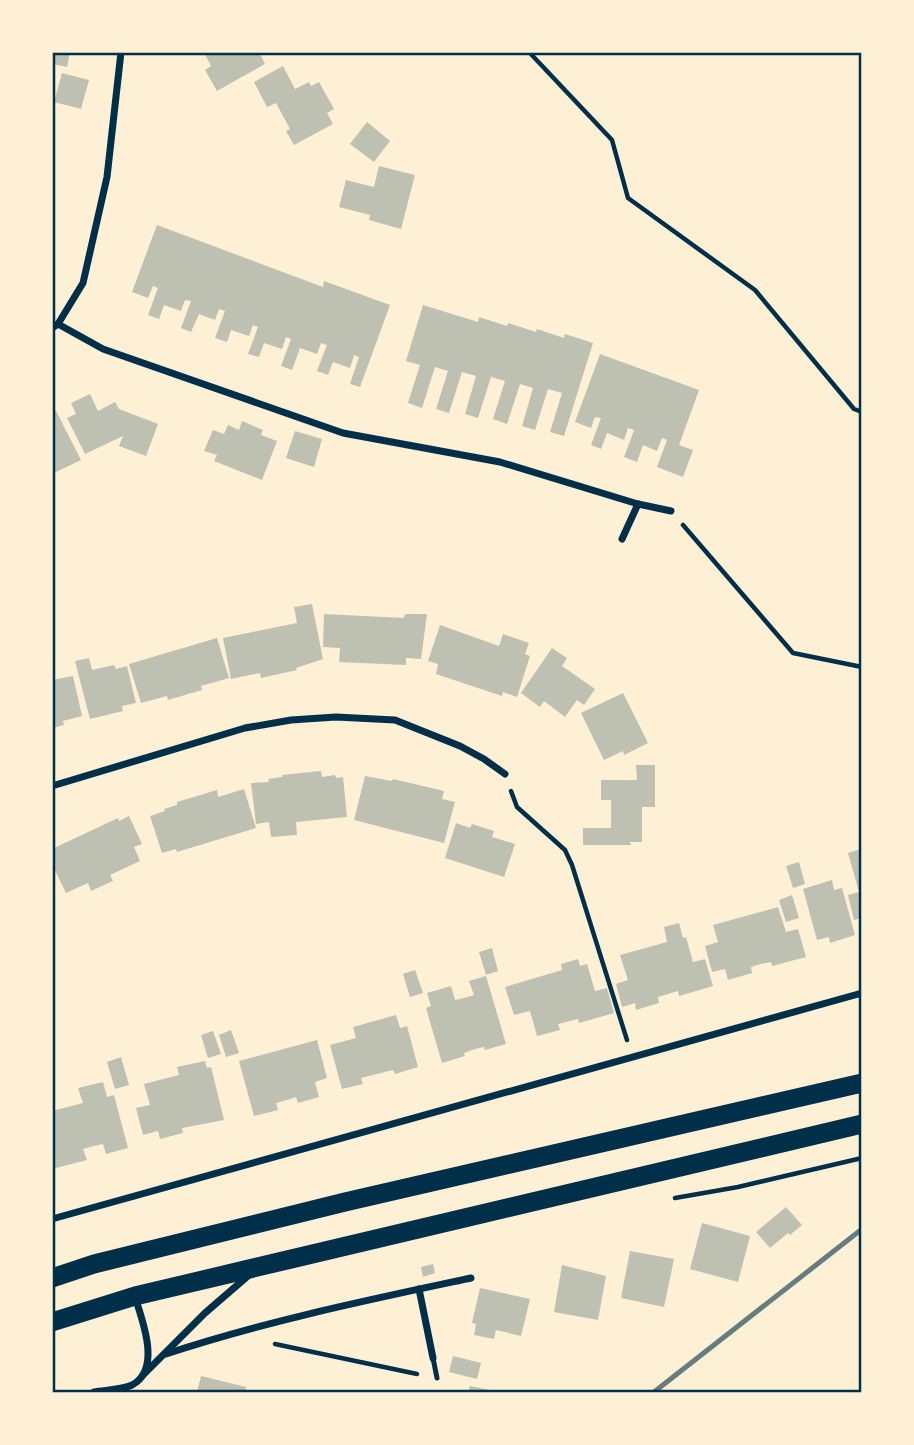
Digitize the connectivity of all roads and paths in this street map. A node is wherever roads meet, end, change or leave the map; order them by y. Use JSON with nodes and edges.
{"nodes":[{"id":1,"x":121,"y":52,"type":"edge"},
{"id":2,"x":529,"y":52,"type":"edge"},
{"id":3,"x":55,"y":326,"type":"edge"},
{"id":4,"x":862,"y":412,"type":"edge"},
{"id":5,"x":638,"y":503,"type":"junction"},
{"id":6,"x":671,"y":511,"type":"joint"},
{"id":7,"x":622,"y":539,"type":"dead end"},
{"id":8,"x":862,"y":667,"type":"edge"},
{"id":9,"x":505,"y":774,"type":"joint"},
{"id":10,"x":52,"y":786,"type":"edge"},
{"id":11,"x":862,"y":993,"type":"edge"},
{"id":12,"x":632,"y":1057,"type":"junction"},
{"id":13,"x":862,"y":1083,"type":"edge"},
{"id":14,"x":862,"y":1124,"type":"edge"},
{"id":15,"x":52,"y":1219,"type":"edge"},
{"id":16,"x":260,"y":1266,"type":"junction"},
{"id":17,"x":52,"y":1278,"type":"edge"},
{"id":18,"x":471,"y":1278,"type":"dead end"},
{"id":19,"x":419,"y":1289,"type":"junction"},
{"id":20,"x":135,"y":1296,"type":"junction"},
{"id":21,"x":52,"y":1322,"type":"edge"},
{"id":22,"x":227,"y":1334,"type":"junction"},
{"id":23,"x":166,"y":1354,"type":"junction"},
{"id":24,"x":433,"y":1358,"type":"joint"},
{"id":25,"x":143,"y":1376,"type":"junction"},
{"id":26,"x":438,"y":1378,"type":"joint"},
{"id":27,"x":94,"y":1392,"type":"edge"}],
"edges":[{"from":1,"to":3,"type":"street"},
{"from":2,"to":4,"type":"path"},
{"from":3,"to":5,"type":"street"},
{"from":5,"to":6,"type":"street"},
{"from":5,"to":7,"type":"street"},
{"from":6,"to":8,"type":"path"},
{"from":9,"to":10,"type":"street"},
{"from":9,"to":12,"type":"path"},
{"from":11,"to":12,"type":"street"},
{"from":12,"to":15,"type":"street"},
{"from":13,"to":17,"type":"highway"},
{"from":14,"to":16,"type":"highway"},
{"from":16,"to":20,"type":"highway"},
{"from":16,"to":23,"type":"street"},
{"from":18,"to":19,"type":"street"},
{"from":19,"to":22,"type":"street"},
{"from":19,"to":24,"type":"street"},
{"from":20,"to":21,"type":"highway"},
{"from":20,"to":25,"type":"street"},
{"from":22,"to":23,"type":"street"},
{"from":22,"to":26,"type":"path"},
{"from":23,"to":25,"type":"street"},
{"from":24,"to":26,"type":"lane"},
{"from":25,"to":27,"type":"street"}]}
